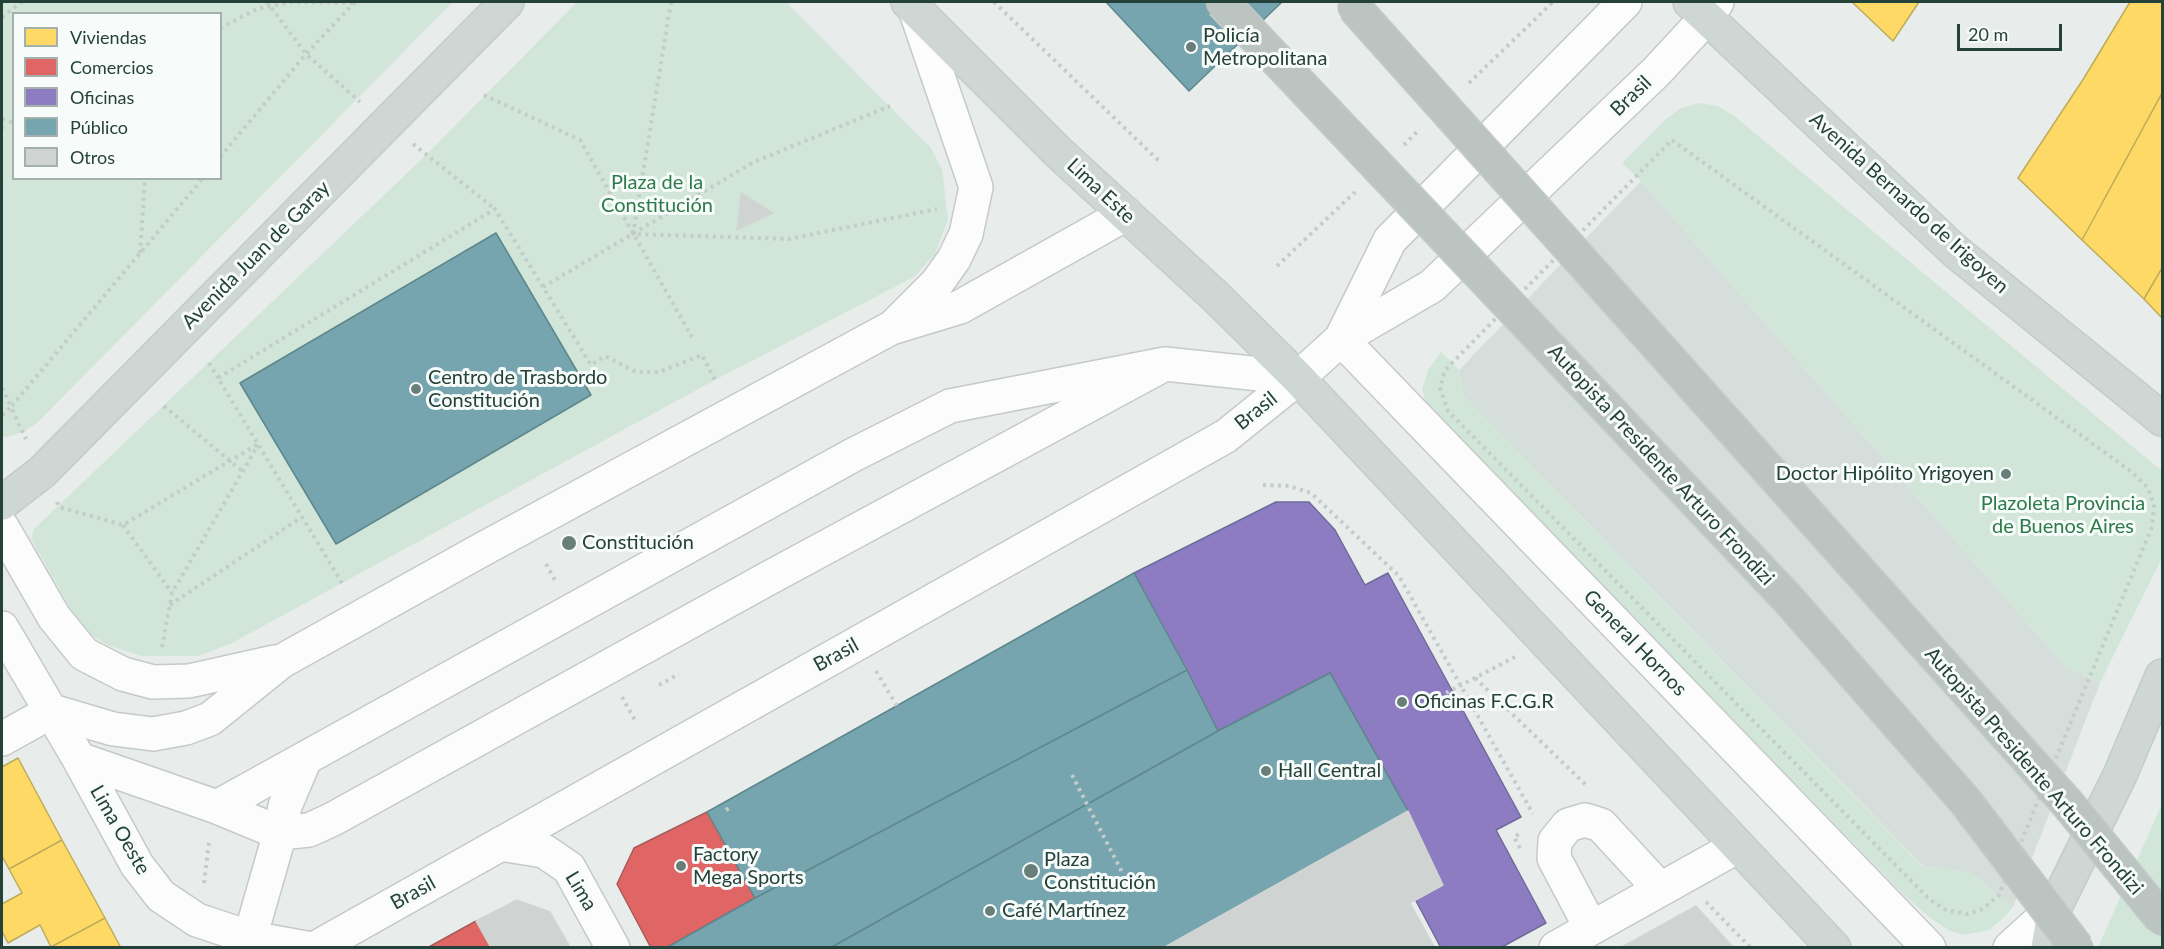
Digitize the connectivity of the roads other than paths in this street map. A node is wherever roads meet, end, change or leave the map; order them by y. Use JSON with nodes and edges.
{"nodes":[{"id":1,"x":507,"y":2,"type":"edge"},
{"id":2,"x":1222,"y":2,"type":"edge"},
{"id":3,"x":1625,"y":2,"type":"edge"},
{"id":4,"x":912,"y":5,"type":"edge"},
{"id":5,"x":1354,"y":7,"type":"dead end"},
{"id":6,"x":1705,"y":7,"type":"edge"},
{"id":7,"x":1126,"y":214,"type":"junction"},
{"id":8,"x":891,"y":328,"type":"junction"},
{"id":9,"x":1341,"y":339,"type":"junction"},
{"id":10,"x":1165,"y":364,"type":"junction"},
{"id":11,"x":1298,"y":378,"type":"junction"},
{"id":12,"x":2163,"y":419,"type":"edge"},
{"id":13,"x":2,"y":503,"type":"edge"},
{"id":14,"x":2,"y":526,"type":"edge"},
{"id":15,"x":2,"y":628,"type":"edge"},
{"id":16,"x":282,"y":661,"type":"junction"},
{"id":17,"x":2163,"y":676,"type":"edge"},
{"id":18,"x":52,"y":711,"type":"junction"},
{"id":19,"x":2,"y":739,"type":"edge"},
{"id":20,"x":79,"y":759,"type":"junction"},
{"id":21,"x":305,"y":759,"type":"junction"},
{"id":22,"x":218,"y":807,"type":"junction"},
{"id":23,"x":280,"y":833,"type":"junction"},
{"id":24,"x":500,"y":844,"type":"junction"},
{"id":25,"x":1738,"y":846,"type":"junction"},
{"id":26,"x":1660,"y":889,"type":"junction"},
{"id":27,"x":2055,"y":907,"type":"junction"},
{"id":28,"x":2163,"y":919,"type":"edge"},
{"id":29,"x":1592,"y":928,"type":"junction"},
{"id":30,"x":249,"y":943,"type":"edge"},
{"id":31,"x":306,"y":948,"type":"edge"},
{"id":32,"x":315,"y":948,"type":"edge"},
{"id":33,"x":613,"y":948,"type":"edge"},
{"id":34,"x":1556,"y":948,"type":"edge"},
{"id":35,"x":1834,"y":948,"type":"edge"},
{"id":36,"x":1929,"y":948,"type":"edge"},
{"id":37,"x":2010,"y":948,"type":"edge"},
{"id":38,"x":2048,"y":948,"type":"edge"},
{"id":39,"x":2077,"y":948,"type":"edge"}],
"edges":[{"from":1,"to":13,"type":"main road","name":"Avenida Juan de Garay"},
{"from":2,"to":39,"type":"highway","name":"Autopista Presidente Arturo Frondizi","bridge":true},
{"from":3,"to":9,"type":"street","name":"Brasil"},
{"from":4,"to":7,"type":"main road","name":"Lima Este"},
{"from":4,"to":8,"type":"street"},
{"from":5,"to":28,"type":"highway","name":"Autopista Presidente Arturo Frondizi","bridge":true},
{"from":6,"to":9,"type":"street","name":"Brasil"},
{"from":6,"to":12,"type":"main road","name":"Avenida Bernardo de Irigoyen"},
{"from":7,"to":8,"type":"street"},
{"from":7,"to":11,"type":"main road","name":"Lima Este"},
{"from":8,"to":16,"type":"street"},
{"from":9,"to":11,"type":"street","name":"Brasil"},
{"from":9,"to":36,"type":"street","name":"General Hornos"},
{"from":10,"to":11,"type":"street"},
{"from":10,"to":21,"type":"street"},
{"from":10,"to":23,"type":"street"},
{"from":11,"to":24,"type":"street","name":"Brasil"},
{"from":11,"to":25,"type":"main road"},
{"from":14,"to":16,"type":"street"},
{"from":15,"to":18,"type":"street","name":"Lima Oeste"},
{"from":16,"to":18,"type":"street"},
{"from":17,"to":27,"type":"main road"},
{"from":18,"to":19,"type":"street"},
{"from":18,"to":20,"type":"street","name":"Lima Oeste"},
{"from":20,"to":22,"type":"street"},
{"from":20,"to":30,"type":"street","name":"Lima Oeste"},
{"from":21,"to":22,"type":"street"},
{"from":21,"to":23,"type":"street"},
{"from":22,"to":23,"type":"street"},
{"from":23,"to":30,"type":"street"},
{"from":24,"to":32,"type":"street","name":"Brasil"},
{"from":24,"to":33,"type":"street","name":"Lima"},
{"from":25,"to":26,"type":"street"},
{"from":25,"to":35,"type":"main road"},
{"from":26,"to":29,"type":"street"},
{"from":26,"to":29,"type":"street"},
{"from":27,"to":37,"type":"street"},
{"from":27,"to":38,"type":"main road"},
{"from":29,"to":34,"type":"street"},
{"from":30,"to":31,"type":"street","name":"Lima Oeste"}]}
